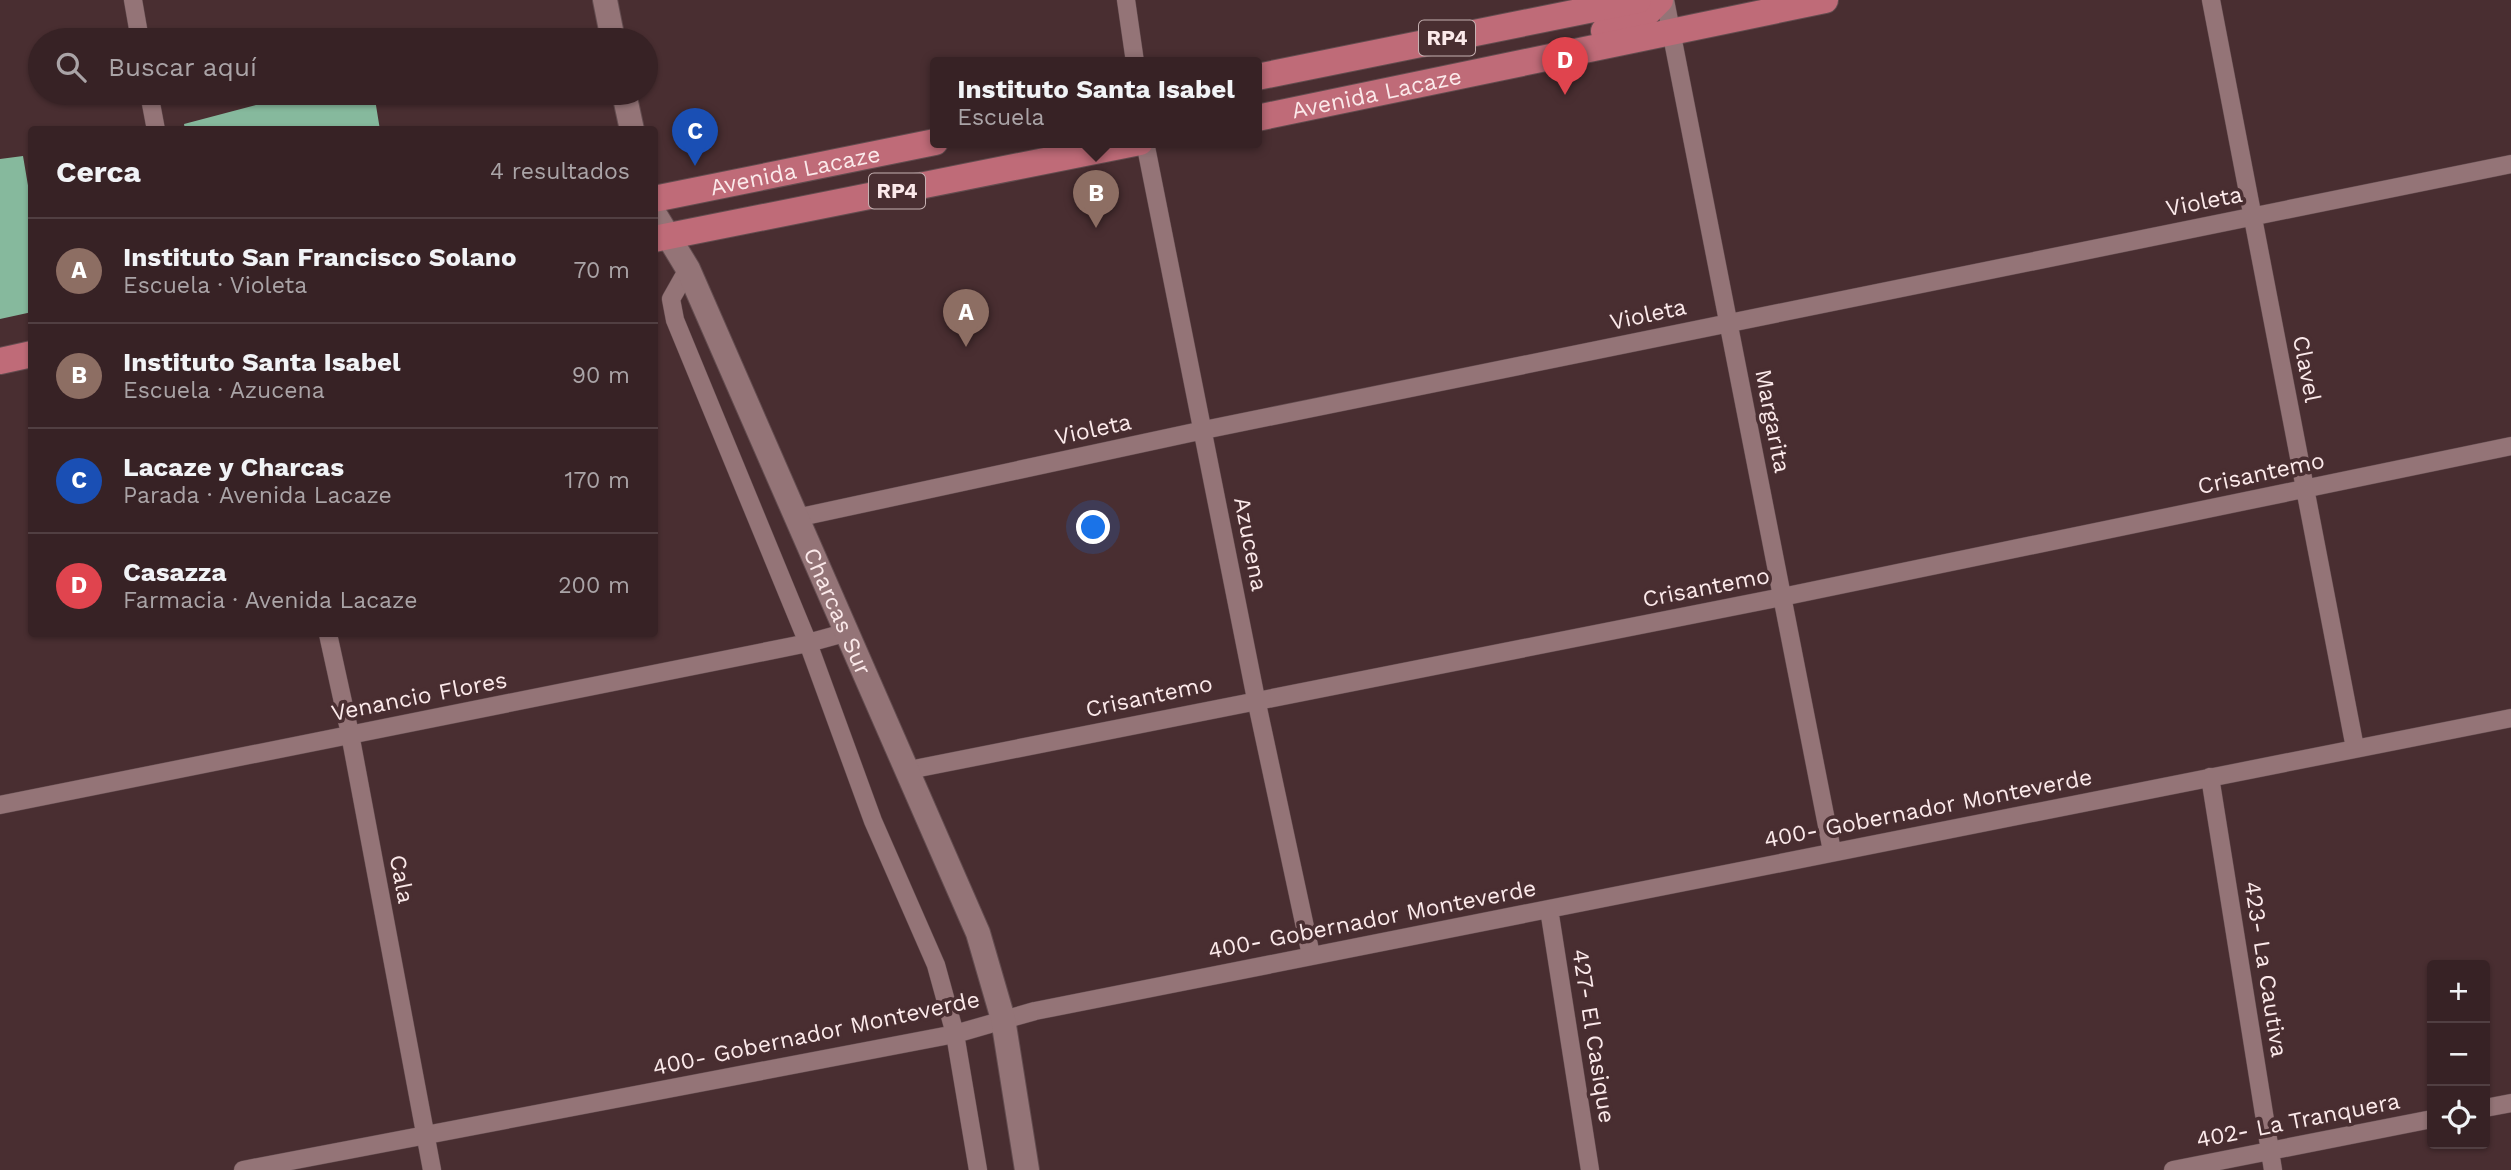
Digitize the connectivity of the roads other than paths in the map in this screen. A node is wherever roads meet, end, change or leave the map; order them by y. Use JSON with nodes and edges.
{"nodes":[{"id":1,"x":133,"y":0,"type":"edge"},
{"id":2,"x":605,"y":0,"type":"edge"},
{"id":3,"x":1126,"y":0,"type":"edge"},
{"id":4,"x":1637,"y":0,"type":"edge"},
{"id":5,"x":1662,"y":0,"type":"edge"},
{"id":6,"x":1825,"y":0,"type":"edge"},
{"id":7,"x":2211,"y":0,"type":"edge"},
{"id":8,"x":138,"y":28,"type":"edge"},
{"id":9,"x":611,"y":28,"type":"edge"},
{"id":10,"x":1671,"y":32,"type":"junction"},
{"id":11,"x":1134,"y":57,"type":"edge"},
{"id":12,"x":1262,"y":76,"type":"edge"},
{"id":13,"x":151,"y":105,"type":"edge"},
{"id":14,"x":627,"y":105,"type":"edge"},
{"id":15,"x":1262,"y":105,"type":"edge"},
{"id":16,"x":1262,"y":117,"type":"edge"},
{"id":17,"x":155,"y":126,"type":"edge"},
{"id":18,"x":631,"y":126,"type":"edge"},
{"id":19,"x":930,"y":143,"type":"edge"},
{"id":20,"x":1113,"y":148,"type":"edge"},
{"id":21,"x":1144,"y":148,"type":"edge"},
{"id":22,"x":2511,"y":164,"type":"edge"},
{"id":23,"x":658,"y":198,"type":"edge"},
{"id":24,"x":2253,"y":216,"type":"junction"},
{"id":25,"x":662,"y":238,"type":"edge"},
{"id":26,"x":688,"y":269,"type":"junction"},
{"id":27,"x":1728,"y":323,"type":"junction"},
{"id":28,"x":28,"y":355,"type":"edge"},
{"id":29,"x":0,"y":361,"type":"edge"},
{"id":30,"x":1204,"y":430,"type":"junction"},
{"id":31,"x":2511,"y":446,"type":"edge"},
{"id":32,"x":2305,"y":489,"type":"junction"},
{"id":33,"x":796,"y":518,"type":"junction"},
{"id":34,"x":1782,"y":597,"type":"junction"},
{"id":35,"x":848,"y":632,"type":"junction"},
{"id":36,"x":329,"y":637,"type":"edge"},
{"id":37,"x":808,"y":643,"type":"junction"},
{"id":38,"x":1256,"y":699,"type":"junction"},
{"id":39,"x":2511,"y":718,"type":"edge"},
{"id":40,"x":351,"y":734,"type":"junction"},
{"id":41,"x":2355,"y":748,"type":"junction"},
{"id":42,"x":909,"y":770,"type":"junction"},
{"id":43,"x":2210,"y":777,"type":"junction"},
{"id":44,"x":0,"y":805,"type":"edge"},
{"id":45,"x":1832,"y":851,"type":"junction"},
{"id":46,"x":1549,"y":909,"type":"junction"},
{"id":47,"x":1311,"y":955,"type":"junction"},
{"id":48,"x":1003,"y":1018,"type":"junction"},
{"id":49,"x":955,"y":1034,"type":"junction"},
{"id":50,"x":2511,"y":1103,"type":"edge"},
{"id":51,"x":2490,"y":1107,"type":"edge"},
{"id":52,"x":2427,"y":1120,"type":"edge"},
{"id":53,"x":425,"y":1135,"type":"junction"},
{"id":54,"x":2271,"y":1151,"type":"junction"},
{"id":55,"x":243,"y":1170,"type":"edge"},
{"id":56,"x":432,"y":1170,"type":"edge"},
{"id":57,"x":978,"y":1170,"type":"edge"},
{"id":58,"x":1027,"y":1170,"type":"edge"},
{"id":59,"x":1590,"y":1170,"type":"edge"},
{"id":60,"x":2173,"y":1170,"type":"edge"},
{"id":61,"x":2273,"y":1170,"type":"edge"}],
"edges":[{"from":1,"to":8,"type":"street"},
{"from":2,"to":9,"type":"main road"},
{"from":3,"to":11,"type":"street"},
{"from":4,"to":12,"type":"main road","name":"Avenida Lacaze","number":"RP4"},
{"from":5,"to":10,"type":"street","name":"Margarita"},
{"from":5,"to":15,"type":"main road"},
{"from":6,"to":10,"type":"main road","name":"Avenida Lacaze","number":"RP4"},
{"from":7,"to":24,"type":"street","name":"Clavel"},
{"from":10,"to":16,"type":"main road","name":"Avenida Lacaze","number":"RP4"},
{"from":10,"to":27,"type":"street","name":"Margarita"},
{"from":13,"to":17,"type":"street"},
{"from":14,"to":18,"type":"main road"},
{"from":19,"to":23,"type":"main road","name":"Avenida Lacaze","number":"RP4"},
{"from":20,"to":25,"type":"main road","name":"Avenida Lacaze","number":"RP4"},
{"from":21,"to":30,"type":"street","name":"Azucena"},
{"from":22,"to":24,"type":"street","name":"Violeta"},
{"from":24,"to":27,"type":"street","name":"Violeta"},
{"from":24,"to":32,"type":"street","name":"Clavel"},
{"from":25,"to":26,"type":"main road","name":"Charcas Sur"},
{"from":26,"to":33,"type":"main road","name":"Charcas Sur"},
{"from":26,"to":37,"type":"street"},
{"from":27,"to":30,"type":"street","name":"Violeta"},
{"from":27,"to":34,"type":"street","name":"Margarita"},
{"from":28,"to":29,"type":"main road"},
{"from":30,"to":33,"type":"street","name":"Violeta"},
{"from":30,"to":38,"type":"street","name":"Azucena"},
{"from":31,"to":32,"type":"street","name":"Crisantemo"},
{"from":32,"to":34,"type":"street","name":"Crisantemo"},
{"from":32,"to":41,"type":"street","name":"Clavel"},
{"from":33,"to":35,"type":"main road","name":"Charcas Sur"},
{"from":34,"to":38,"type":"street","name":"Crisantemo"},
{"from":34,"to":45,"type":"street","name":"Margarita"},
{"from":35,"to":37,"type":"street","name":"Venancio Flores"},
{"from":35,"to":42,"type":"main road","name":"Charcas Sur"},
{"from":36,"to":40,"type":"street","name":"Cala"},
{"from":37,"to":40,"type":"street","name":"Venancio Flores"},
{"from":37,"to":49,"type":"street"},
{"from":38,"to":42,"type":"street","name":"Crisantemo"},
{"from":38,"to":47,"type":"street","name":"Azucena"},
{"from":39,"to":41,"type":"street","name":"400- Gobernador Monteverde"},
{"from":40,"to":44,"type":"street","name":"Venancio Flores"},
{"from":40,"to":53,"type":"street","name":"Cala"},
{"from":41,"to":43,"type":"street","name":"400- Gobernador Monteverde"},
{"from":42,"to":48,"type":"main road","name":"Charcas Sur"},
{"from":43,"to":45,"type":"street","name":"400- Gobernador Monteverde"},
{"from":43,"to":54,"type":"street","name":"423- La Cautiva"},
{"from":45,"to":46,"type":"street","name":"400- Gobernador Monteverde"},
{"from":46,"to":47,"type":"street","name":"400- Gobernador Monteverde"},
{"from":46,"to":59,"type":"street","name":"427- El Casique"},
{"from":47,"to":48,"type":"street","name":"400- Gobernador Monteverde"},
{"from":48,"to":49,"type":"street","name":"400- Gobernador Monteverde"},
{"from":48,"to":58,"type":"main road","name":"Charcas Sur"},
{"from":49,"to":53,"type":"street","name":"400- Gobernador Monteverde"},
{"from":49,"to":57,"type":"street"},
{"from":50,"to":51,"type":"street"},
{"from":52,"to":54,"type":"street","name":"402- La Tranquera"},
{"from":53,"to":55,"type":"street","name":"400- Gobernador Monteverde"},
{"from":53,"to":56,"type":"street","name":"Cala"},
{"from":54,"to":60,"type":"street","name":"402- La Tranquera"},
{"from":54,"to":61,"type":"street","name":"423- La Cautiva"}]}
